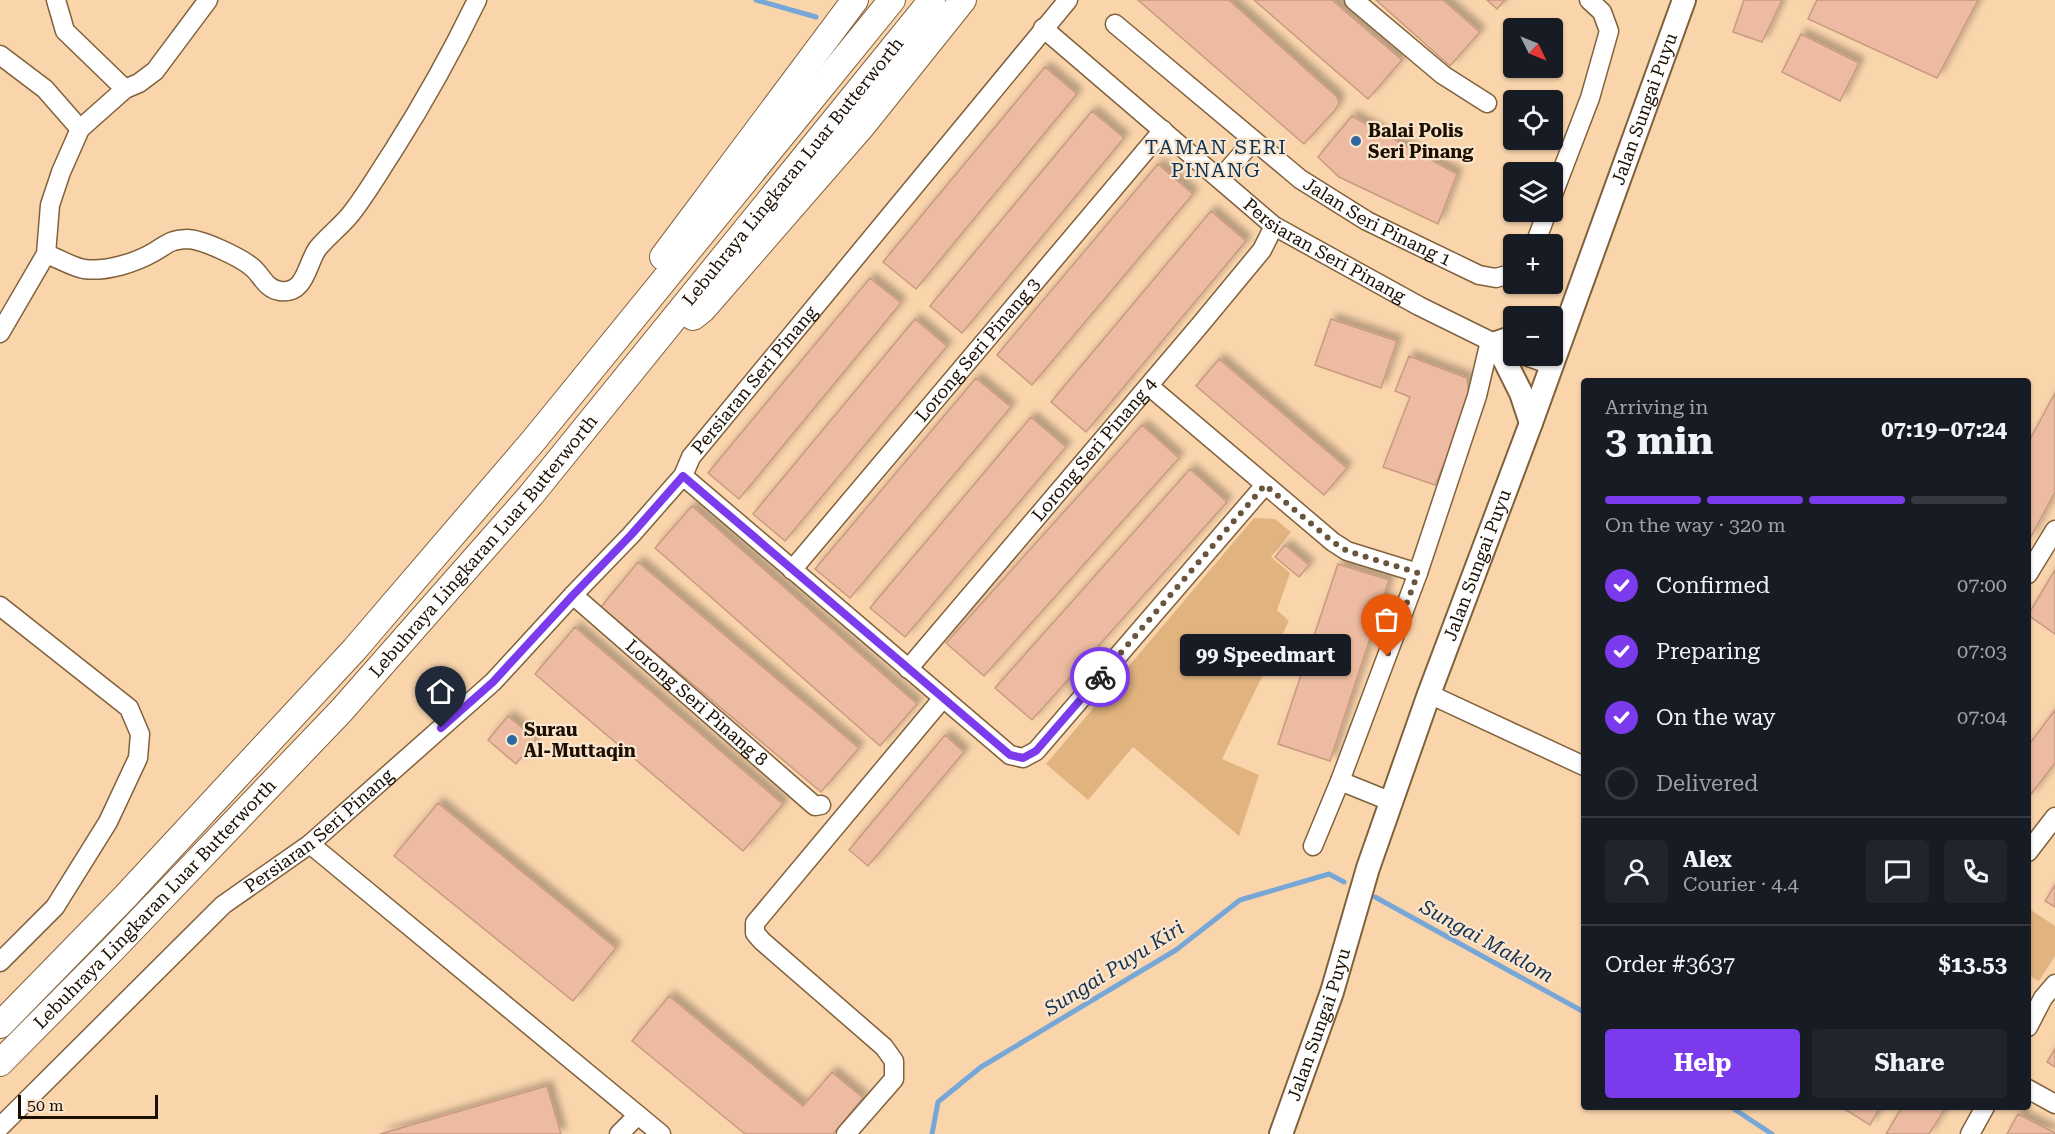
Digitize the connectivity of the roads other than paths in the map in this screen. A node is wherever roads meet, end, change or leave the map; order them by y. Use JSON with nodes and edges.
{"nodes":[{"id":1,"x":56,"y":0,"type":"edge"},
{"id":2,"x":208,"y":0,"type":"edge"},
{"id":3,"x":477,"y":0,"type":"edge"},
{"id":4,"x":855,"y":0,"type":"edge"},
{"id":5,"x":892,"y":0,"type":"edge"},
{"id":6,"x":932,"y":0,"type":"edge"},
{"id":7,"x":963,"y":0,"type":"edge"},
{"id":8,"x":1068,"y":0,"type":"edge"},
{"id":9,"x":1354,"y":0,"type":"edge"},
{"id":10,"x":1684,"y":0,"type":"edge"},
{"id":11,"x":1595,"y":6,"type":"edge"},
{"id":12,"x":1115,"y":24,"type":"dead end"},
{"id":13,"x":1043,"y":28,"type":"junction"},
{"id":14,"x":0,"y":55,"type":"edge"},
{"id":15,"x":125,"y":90,"type":"junction"},
{"id":16,"x":1487,"y":103,"type":"dead end"},
{"id":17,"x":80,"y":129,"type":"junction"},
{"id":18,"x":1163,"y":130,"type":"junction"},
{"id":19,"x":1253,"y":141,"type":"junction"},
{"id":20,"x":1563,"y":168,"type":"edge"},
{"id":21,"x":1221,"y":178,"type":"junction"},
{"id":22,"x":1274,"y":226,"type":"junction"},
{"id":23,"x":46,"y":254,"type":"junction"},
{"id":24,"x":1503,"y":276,"type":"edge"},
{"id":25,"x":1563,"y":311,"type":"edge"},
{"id":26,"x":0,"y":333,"type":"edge"},
{"id":27,"x":1503,"y":343,"type":"edge"},
{"id":28,"x":599,"y":362,"type":"junction"},
{"id":29,"x":1511,"y":366,"type":"edge"},
{"id":30,"x":1551,"y":366,"type":"edge"},
{"id":31,"x":624,"y":379,"type":"junction"},
{"id":32,"x":1149,"y":386,"type":"junction"},
{"id":33,"x":1531,"y":423,"type":"junction"},
{"id":34,"x":683,"y":476,"type":"junction"},
{"id":35,"x":1265,"y":485,"type":"junction"},
{"id":36,"x":2055,"y":530,"type":"edge"},
{"id":37,"x":2031,"y":569,"type":"edge"},
{"id":38,"x":792,"y":570,"type":"junction"},
{"id":39,"x":1418,"y":573,"type":"junction"},
{"id":40,"x":573,"y":595,"type":"junction"},
{"id":41,"x":0,"y":606,"type":"edge"},
{"id":42,"x":908,"y":669,"type":"junction"},
{"id":43,"x":1429,"y":694,"type":"junction"},
{"id":44,"x":943,"y":698,"type":"junction"},
{"id":45,"x":1581,"y":765,"type":"edge"},
{"id":46,"x":1340,"y":781,"type":"junction"},
{"id":47,"x":1392,"y":802,"type":"junction"},
{"id":48,"x":821,"y":805,"type":"dead end"},
{"id":49,"x":2055,"y":817,"type":"edge"},
{"id":50,"x":310,"y":844,"type":"junction"},
{"id":51,"x":1313,"y":846,"type":"dead end"},
{"id":52,"x":2031,"y":848,"type":"edge"},
{"id":53,"x":0,"y":962,"type":"edge"},
{"id":54,"x":2055,"y":984,"type":"edge"},
{"id":55,"x":2035,"y":994,"type":"edge"},
{"id":56,"x":2031,"y":1013,"type":"edge"},
{"id":57,"x":0,"y":1024,"type":"edge"},
{"id":58,"x":0,"y":1063,"type":"edge"},
{"id":59,"x":2031,"y":1091,"type":"edge"},
{"id":60,"x":2055,"y":1104,"type":"edge"},
{"id":61,"x":1983,"y":1110,"type":"edge"},
{"id":62,"x":638,"y":1115,"type":"junction"},
{"id":63,"x":0,"y":1127,"type":"edge"},
{"id":64,"x":619,"y":1134,"type":"edge"},
{"id":65,"x":662,"y":1134,"type":"edge"},
{"id":66,"x":846,"y":1134,"type":"edge"},
{"id":67,"x":1281,"y":1134,"type":"edge"},
{"id":68,"x":1970,"y":1134,"type":"edge"}],
"edges":[{"from":1,"to":15,"type":"street"},
{"from":2,"to":15,"type":"street"},
{"from":3,"to":23,"type":"street"},
{"from":4,"to":28,"type":"highway"},
{"from":5,"to":28,"type":"highway","name":"Lebuhraya Lingkaran Luar Butterworth"},
{"from":6,"to":31,"type":"highway","name":"Lebuhraya Lingkaran Luar Butterworth"},
{"from":7,"to":31,"type":"highway"},
{"from":8,"to":13,"type":"street","name":"Persiaran Seri Pinang"},
{"from":9,"to":16,"type":"street"},
{"from":10,"to":25,"type":"main road","name":"Jalan Sungai Puyu"},
{"from":11,"to":20,"type":"street"},
{"from":12,"to":19,"type":"street","name":"Jalan Seri Pinang 1"},
{"from":13,"to":18,"type":"street","name":"Persiaran Seri Pinang"},
{"from":13,"to":34,"type":"street","name":"Persiaran Seri Pinang"},
{"from":14,"to":17,"type":"street"},
{"from":15,"to":17,"type":"street"},
{"from":17,"to":23,"type":"street"},
{"from":18,"to":21,"type":"street","name":"Persiaran Seri Pinang"},
{"from":18,"to":38,"type":"street","name":"Lorong Seri Pinang 3"},
{"from":19,"to":21,"type":"street"},
{"from":19,"to":24,"type":"street","name":"Jalan Seri Pinang 1"},
{"from":21,"to":22,"type":"street","name":"Persiaran Seri Pinang"},
{"from":22,"to":27,"type":"street","name":"Persiaran Seri Pinang"},
{"from":22,"to":32,"type":"street","name":"Lorong Seri Pinang 4"},
{"from":23,"to":26,"type":"street"},
{"from":27,"to":39,"type":"street"},
{"from":28,"to":57,"type":"highway","name":"Lebuhraya Lingkaran Luar Butterworth"},
{"from":29,"to":33,"type":"main road"},
{"from":30,"to":33,"type":"main road","name":"Jalan Sungai Puyu"},
{"from":31,"to":58,"type":"highway","name":"Lebuhraya Lingkaran Luar Butterworth"},
{"from":32,"to":35,"type":"street"},
{"from":32,"to":42,"type":"street","name":"Lorong Seri Pinang 4"},
{"from":33,"to":43,"type":"main road","name":"Jalan Sungai Puyu"},
{"from":34,"to":38,"type":"street"},
{"from":34,"to":40,"type":"street","name":"Persiaran Seri Pinang"},
{"from":35,"to":39,"type":"street"},
{"from":35,"to":44,"type":"street"},
{"from":36,"to":37,"type":"street"},
{"from":38,"to":42,"type":"street"},
{"from":39,"to":46,"type":"street"},
{"from":40,"to":48,"type":"street","name":"Lorong Seri Pinang 8"},
{"from":40,"to":50,"type":"street","name":"Persiaran Seri Pinang"},
{"from":41,"to":53,"type":"street"},
{"from":42,"to":44,"type":"street"},
{"from":43,"to":45,"type":"street"},
{"from":43,"to":47,"type":"main road","name":"Jalan Sungai Puyu"},
{"from":44,"to":66,"type":"street"},
{"from":46,"to":47,"type":"street"},
{"from":46,"to":51,"type":"street"},
{"from":47,"to":67,"type":"main road","name":"Jalan Sungai Puyu"},
{"from":49,"to":52,"type":"street"},
{"from":50,"to":62,"type":"street"},
{"from":50,"to":63,"type":"street","name":"Persiaran Seri Pinang"},
{"from":54,"to":55,"type":"street"},
{"from":55,"to":56,"type":"street"},
{"from":59,"to":60,"type":"street"},
{"from":61,"to":68,"type":"street"},
{"from":62,"to":64,"type":"street"},
{"from":62,"to":65,"type":"street"}]}
